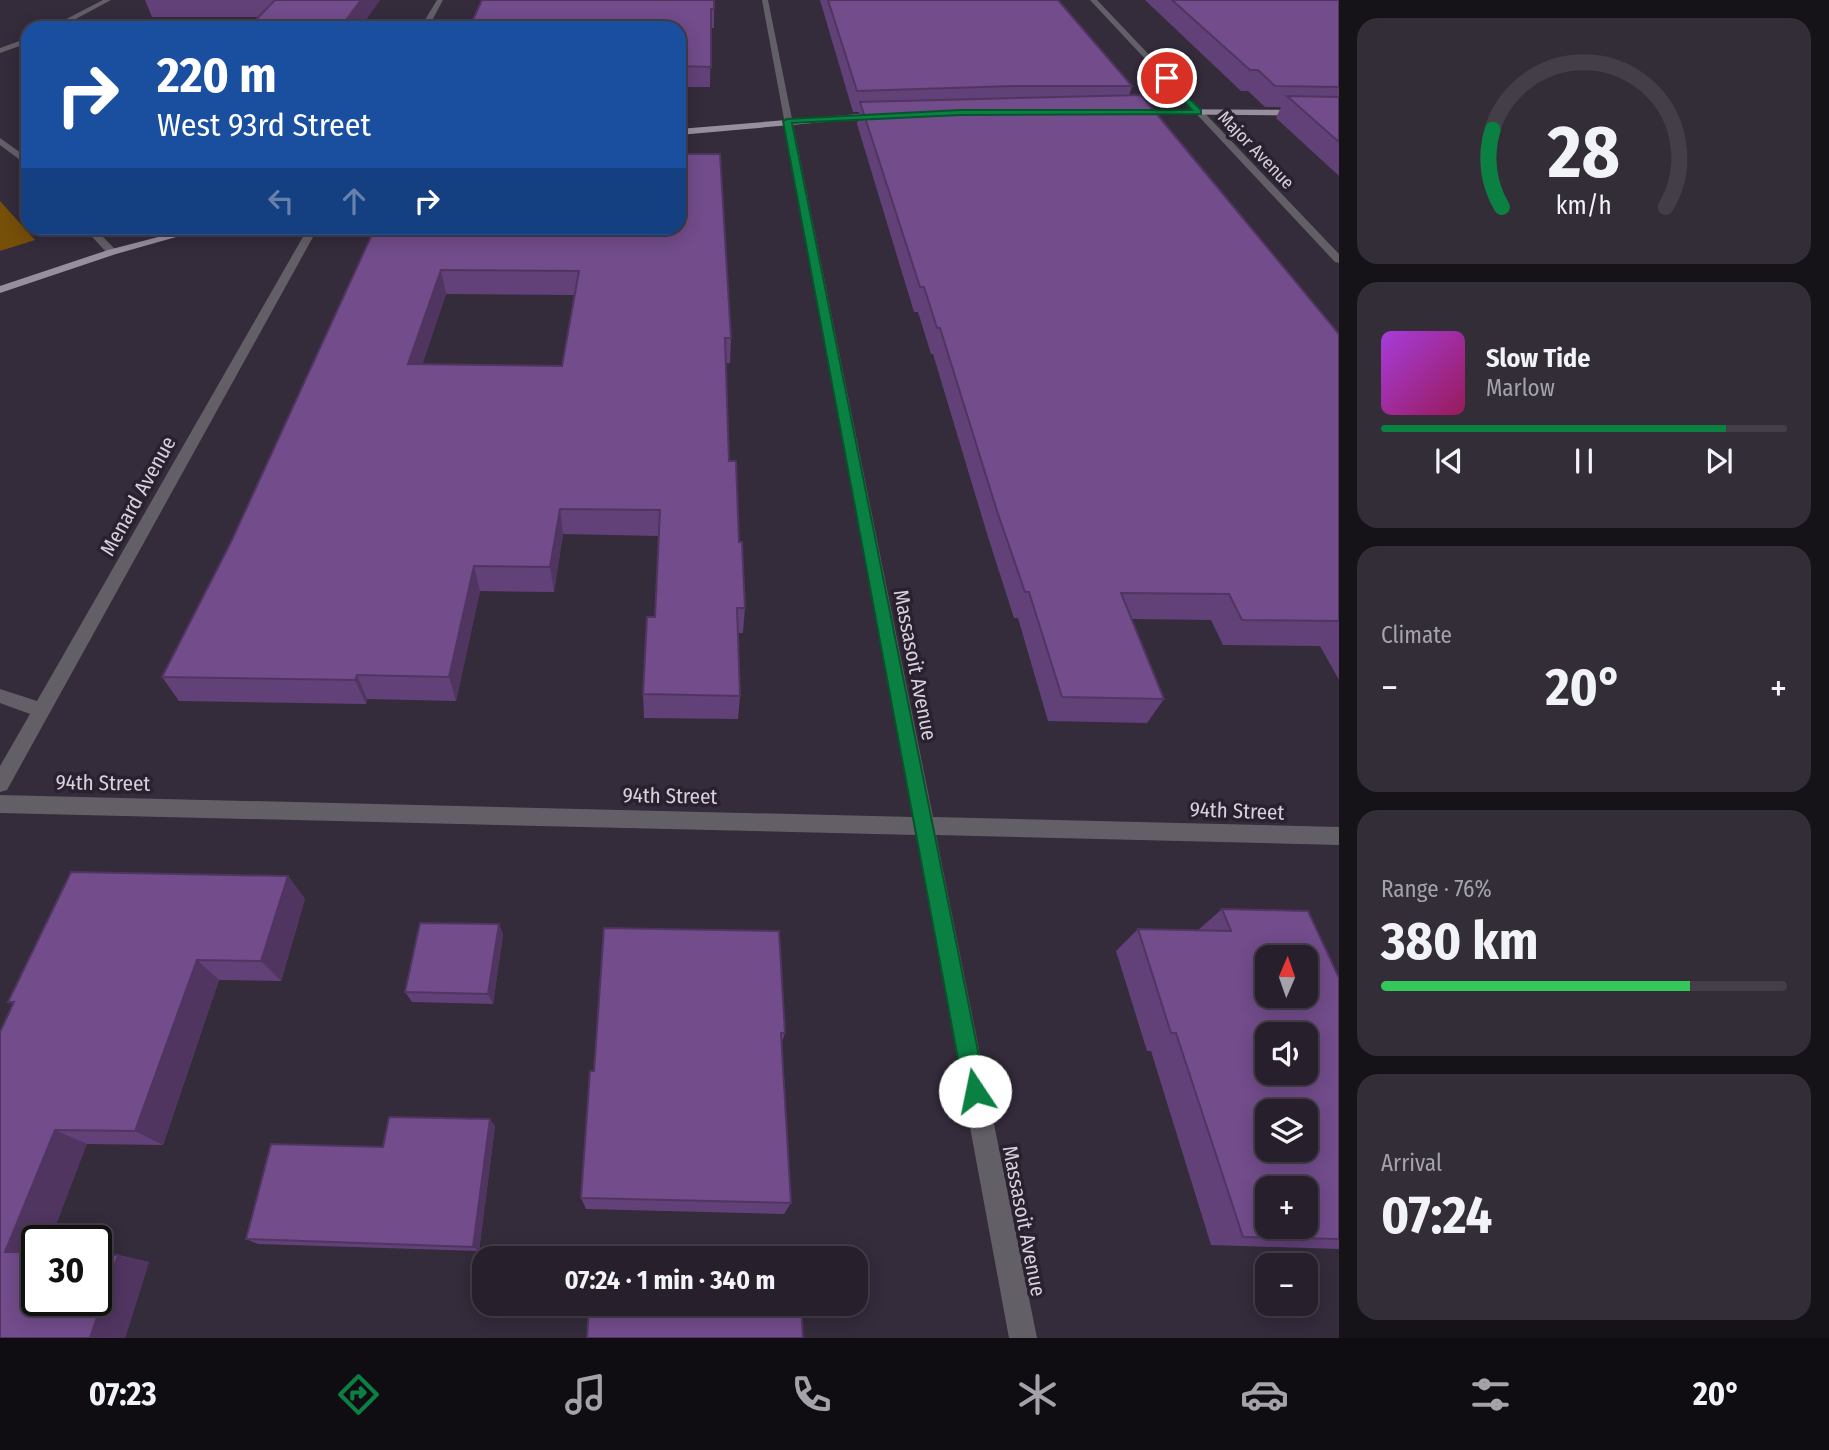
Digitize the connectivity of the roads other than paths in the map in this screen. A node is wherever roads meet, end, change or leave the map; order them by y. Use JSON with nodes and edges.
{"nodes":[{"id":1,"x":108,"y":0,"type":"edge"},
{"id":2,"x":440,"y":0,"type":"edge"},
{"id":3,"x":765,"y":0,"type":"edge"},
{"id":4,"x":1093,"y":0,"type":"edge"},
{"id":5,"x":67,"y":21,"type":"edge"},
{"id":6,"x":428,"y":21,"type":"edge"},
{"id":7,"x":21,"y":43,"type":"edge"},
{"id":8,"x":0,"y":51,"type":"edge"},
{"id":9,"x":1119,"y":112,"type":"edge"},
{"id":10,"x":1199,"y":112,"type":"junction"},
{"id":11,"x":1339,"y":113,"type":"edge"},
{"id":12,"x":888,"y":114,"type":"edge"},
{"id":13,"x":787,"y":121,"type":"junction"},
{"id":14,"x":686,"y":131,"type":"edge"},
{"id":15,"x":0,"y":141,"type":"edge"},
{"id":16,"x":21,"y":158,"type":"edge"},
{"id":17,"x":96,"y":235,"type":"edge"},
{"id":18,"x":176,"y":235,"type":"edge"},
{"id":19,"x":309,"y":235,"type":"edge"},
{"id":20,"x":112,"y":252,"type":"junction"},
{"id":21,"x":1339,"y":260,"type":"edge"},
{"id":22,"x":0,"y":290,"type":"edge"},
{"id":23,"x":0,"y":696,"type":"edge"},
{"id":24,"x":41,"y":710,"type":"junction"},
{"id":25,"x":0,"y":785,"type":"edge"},
{"id":26,"x":0,"y":804,"type":"edge"},
{"id":27,"x":923,"y":824,"type":"junction"},
{"id":28,"x":1339,"y":836,"type":"edge"},
{"id":29,"x":1023,"y":1338,"type":"edge"}],
"edges":[{"from":1,"to":5,"type":"street"},
{"from":2,"to":6,"type":"street"},
{"from":3,"to":13,"type":"street","name":"Massasoit Avenue"},
{"from":4,"to":10,"type":"street","name":"Major Avenue"},
{"from":7,"to":8,"type":"street"},
{"from":9,"to":10,"type":"main road"},
{"from":10,"to":11,"type":"main road"},
{"from":10,"to":21,"type":"street","name":"Major Avenue"},
{"from":12,"to":13,"type":"main road"},
{"from":13,"to":14,"type":"main road"},
{"from":13,"to":27,"type":"street","name":"Massasoit Avenue"},
{"from":15,"to":16,"type":"street"},
{"from":17,"to":20,"type":"street"},
{"from":18,"to":20,"type":"main road"},
{"from":19,"to":24,"type":"street","name":"Menard Avenue"},
{"from":20,"to":22,"type":"main road"},
{"from":23,"to":24,"type":"street"},
{"from":24,"to":25,"type":"street","name":"Menard Avenue"},
{"from":26,"to":27,"type":"street","name":"94th Street"},
{"from":27,"to":28,"type":"street","name":"94th Street"},
{"from":27,"to":29,"type":"street","name":"Massasoit Avenue"}]}
